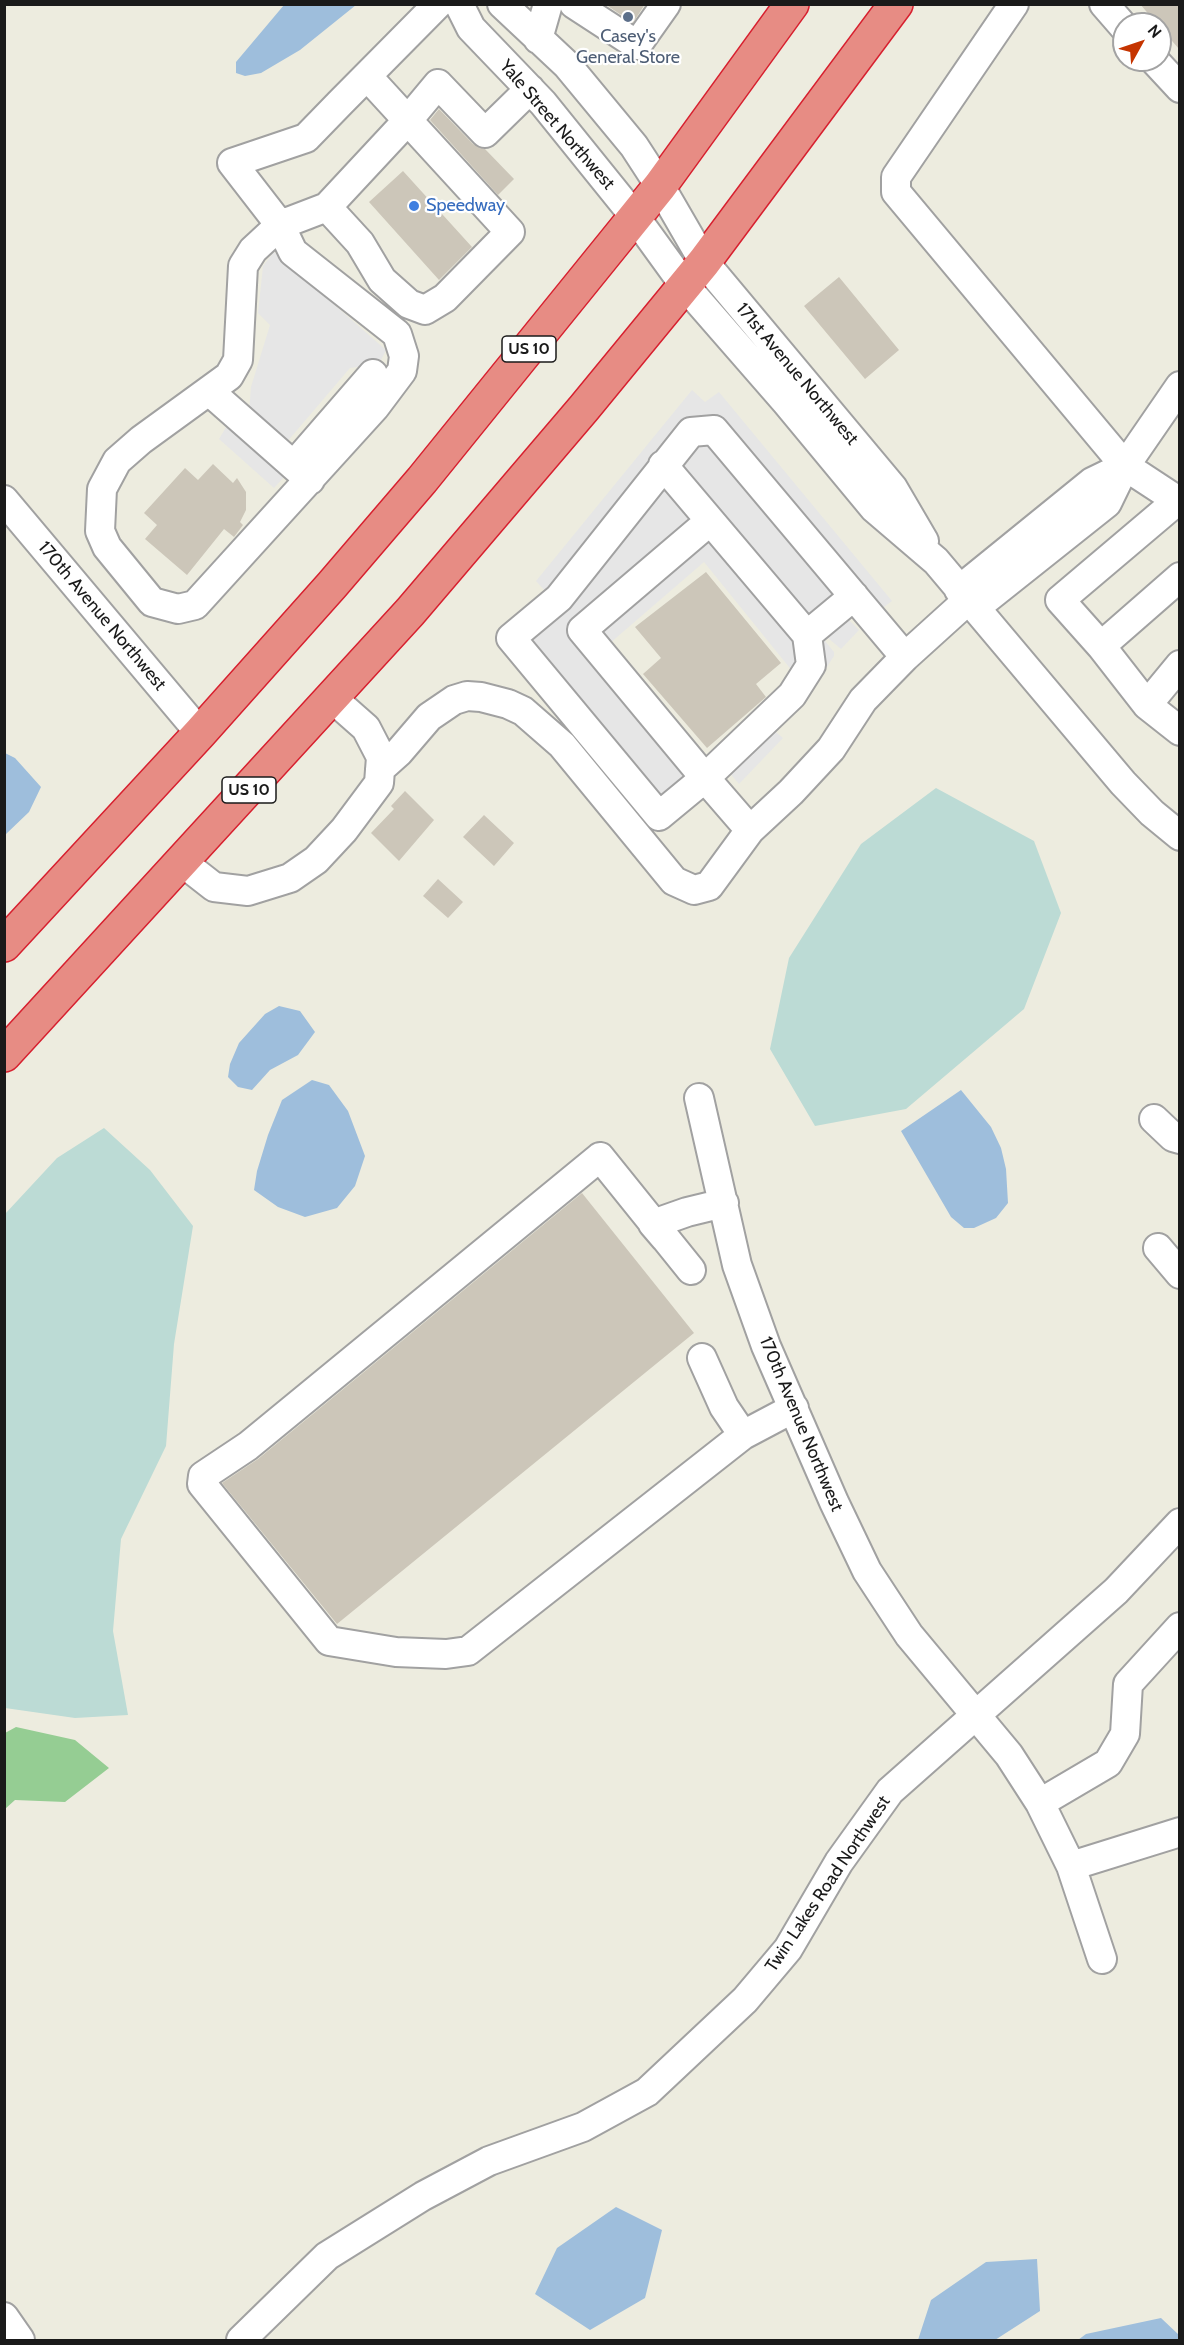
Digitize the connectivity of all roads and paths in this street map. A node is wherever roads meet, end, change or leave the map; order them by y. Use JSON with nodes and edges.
{"nodes":[{"id":1,"x":438,"y":4,"type":"edge"},
{"id":2,"x":459,"y":4,"type":"edge"},
{"id":3,"x":502,"y":4,"type":"edge"},
{"id":4,"x":548,"y":4,"type":"edge"},
{"id":5,"x":574,"y":4,"type":"edge"},
{"id":6,"x":666,"y":4,"type":"edge"},
{"id":7,"x":792,"y":4,"type":"edge"},
{"id":8,"x":896,"y":4,"type":"edge"},
{"id":9,"x":1014,"y":4,"type":"edge"},
{"id":10,"x":538,"y":39,"type":"junction"},
{"id":11,"x":1165,"y":72,"type":"edge"},
{"id":12,"x":367,"y":76,"type":"junction"},
{"id":13,"x":1179,"y":88,"type":"edge"},
{"id":14,"x":530,"y":89,"type":"junction"},
{"id":15,"x":408,"y":120,"type":"junction"},
{"id":16,"x":660,"y":186,"type":"junction"},
{"id":17,"x":327,"y":207,"type":"junction"},
{"id":18,"x":635,"y":217,"type":"junction"},
{"id":19,"x":280,"y":225,"type":"junction"},
{"id":20,"x":695,"y":274,"type":"junction"},
{"id":21,"x":373,"y":374,"type":"dead end"},
{"id":22,"x":1179,"y":386,"type":"edge"},
{"id":23,"x":209,"y":391,"type":"junction"},
{"id":24,"x":663,"y":465,"type":"junction"},
{"id":25,"x":1125,"y":466,"type":"junction"},
{"id":26,"x":302,"y":473,"type":"junction"},
{"id":27,"x":4,"y":500,"type":"edge"},
{"id":28,"x":1178,"y":502,"type":"edge"},
{"id":29,"x":710,"y":521,"type":"junction"},
{"id":30,"x":1179,"y":577,"type":"edge"},
{"id":31,"x":854,"y":596,"type":"junction"},
{"id":32,"x":559,"y":598,"type":"junction"},
{"id":33,"x":968,"y":599,"type":"junction"},
{"id":34,"x":582,"y":630,"type":"junction"},
{"id":35,"x":807,"y":635,"type":"junction"},
{"id":36,"x":1101,"y":646,"type":"junction"},
{"id":37,"x":905,"y":657,"type":"junction"},
{"id":38,"x":1179,"y":665,"type":"edge"},
{"id":39,"x":332,"y":698,"type":"junction"},
{"id":40,"x":1147,"y":705,"type":"junction"},
{"id":41,"x":1179,"y":731,"type":"edge"},
{"id":42,"x":200,"y":733,"type":"junction"},
{"id":43,"x":380,"y":769,"type":"junction"},
{"id":44,"x":705,"y":778,"type":"junction"},
{"id":45,"x":750,"y":830,"type":"junction"},
{"id":46,"x":1179,"y":836,"type":"edge"},
{"id":47,"x":182,"y":862,"type":"junction"},
{"id":48,"x":4,"y":945,"type":"edge"},
{"id":49,"x":4,"y":1055,"type":"edge"},
{"id":50,"x":699,"y":1098,"type":"dead end"},
{"id":51,"x":1154,"y":1119,"type":"dead end"},
{"id":52,"x":1179,"y":1139,"type":"edge"},
{"id":53,"x":724,"y":1203,"type":"junction"},
{"id":54,"x":653,"y":1224,"type":"junction"},
{"id":55,"x":1158,"y":1248,"type":"dead end"},
{"id":56,"x":691,"y":1270,"type":"dead end"},
{"id":57,"x":1179,"y":1274,"type":"edge"},
{"id":58,"x":702,"y":1358,"type":"dead end"},
{"id":59,"x":794,"y":1408,"type":"junction"},
{"id":60,"x":743,"y":1435,"type":"junction"},
{"id":61,"x":1179,"y":1523,"type":"edge"},
{"id":62,"x":1179,"y":1627,"type":"edge"},
{"id":63,"x":976,"y":1716,"type":"junction"},
{"id":64,"x":1040,"y":1803,"type":"junction"},
{"id":65,"x":1179,"y":1832,"type":"edge"},
{"id":66,"x":1071,"y":1866,"type":"junction"},
{"id":67,"x":1102,"y":1959,"type":"dead end"},
{"id":68,"x":4,"y":2317,"type":"edge"},
{"id":69,"x":20,"y":2340,"type":"edge"},
{"id":70,"x":241,"y":2340,"type":"edge"}],
"edges":[{"from":1,"to":12,"type":"street"},
{"from":2,"to":14,"type":"street","name":"Yale Street Northwest"},
{"from":3,"to":10,"type":"street"},
{"from":4,"to":10,"type":"street"},
{"from":5,"to":6,"type":"street"},
{"from":7,"to":16,"type":"highway","number":"US 10"},
{"from":8,"to":20,"type":"highway","number":"US 10"},
{"from":9,"to":25,"type":"street"},
{"from":10,"to":16,"type":"street"},
{"from":11,"to":13,"type":"street"},
{"from":12,"to":15,"type":"street"},
{"from":12,"to":19,"type":"street"},
{"from":14,"to":15,"type":"street"},
{"from":14,"to":18,"type":"street","name":"Yale Street Northwest"},
{"from":15,"to":17,"type":"street"},
{"from":15,"to":17,"type":"street"},
{"from":16,"to":18,"type":"highway","number":"US 10"},
{"from":16,"to":20,"type":"street","name":"171st Avenue Northwest"},
{"from":17,"to":19,"type":"street"},
{"from":18,"to":20,"type":"street","name":"171st Avenue Northwest"},
{"from":18,"to":42,"type":"highway","number":"US 10"},
{"from":19,"to":23,"type":"street"},
{"from":19,"to":26,"type":"street"},
{"from":20,"to":33,"type":"street","name":"171st Avenue Northwest"},
{"from":20,"to":39,"type":"highway","number":"US 10"},
{"from":21,"to":26,"type":"street"},
{"from":22,"to":25,"type":"street"},
{"from":23,"to":26,"type":"street"},
{"from":23,"to":26,"type":"street"},
{"from":24,"to":29,"type":"street"},
{"from":24,"to":31,"type":"street"},
{"from":24,"to":32,"type":"street"},
{"from":25,"to":28,"type":"street"},
{"from":25,"to":33,"type":"street"},
{"from":27,"to":42,"type":"street","name":"170th Avenue Northwest"},
{"from":28,"to":36,"type":"street"},
{"from":29,"to":34,"type":"street"},
{"from":29,"to":35,"type":"street"},
{"from":30,"to":36,"type":"street"},
{"from":31,"to":35,"type":"street"},
{"from":31,"to":37,"type":"street"},
{"from":32,"to":34,"type":"street"},
{"from":32,"to":44,"type":"street"},
{"from":33,"to":37,"type":"street"},
{"from":33,"to":46,"type":"street","name":"171st Avenue Northwest"},
{"from":34,"to":44,"type":"street"},
{"from":35,"to":44,"type":"street"},
{"from":36,"to":40,"type":"street"},
{"from":37,"to":45,"type":"street"},
{"from":38,"to":40,"type":"street"},
{"from":39,"to":43,"type":"street"},
{"from":39,"to":47,"type":"highway","number":"US 10"},
{"from":40,"to":41,"type":"street"},
{"from":42,"to":48,"type":"highway","number":"US 10"},
{"from":43,"to":45,"type":"street"},
{"from":43,"to":47,"type":"street"},
{"from":44,"to":45,"type":"street"},
{"from":47,"to":49,"type":"highway","number":"US 10"},
{"from":50,"to":53,"type":"street","name":"170th Avenue Northwest"},
{"from":51,"to":52,"type":"street"},
{"from":53,"to":54,"type":"street"},
{"from":53,"to":59,"type":"street","name":"170th Avenue Northwest"},
{"from":54,"to":56,"type":"street"},
{"from":54,"to":60,"type":"street"},
{"from":55,"to":57,"type":"street"},
{"from":58,"to":60,"type":"street"},
{"from":59,"to":60,"type":"street"},
{"from":59,"to":63,"type":"street","name":"170th Avenue Northwest"},
{"from":61,"to":63,"type":"street","name":"Twin Lakes Road Northwest"},
{"from":62,"to":64,"type":"street"},
{"from":63,"to":64,"type":"street","name":"170th Avenue Northwest"},
{"from":63,"to":70,"type":"street","name":"Twin Lakes Road Northwest"},
{"from":64,"to":66,"type":"street","name":"170th Avenue Northwest"},
{"from":65,"to":66,"type":"street"},
{"from":66,"to":67,"type":"street","name":"170th Avenue Northwest"},
{"from":68,"to":69,"type":"street"}]}
